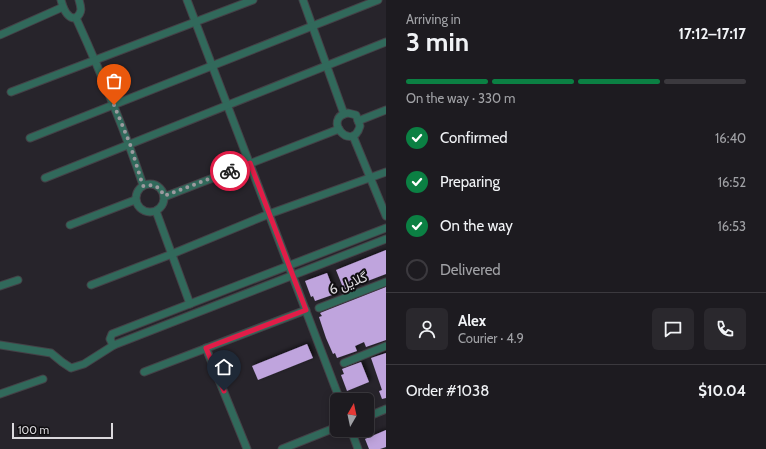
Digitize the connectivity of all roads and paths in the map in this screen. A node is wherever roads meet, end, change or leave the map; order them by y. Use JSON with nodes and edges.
{"nodes":[{"id":1,"x":80,"y":0,"type":"edge"},
{"id":2,"x":187,"y":0,"type":"edge"},
{"id":3,"x":253,"y":0,"type":"edge"},
{"id":4,"x":303,"y":0,"type":"edge"},
{"id":5,"x":378,"y":0,"type":"edge"},
{"id":6,"x":62,"y":4,"type":"edge"},
{"id":7,"x":76,"y":18,"type":"junction"},
{"id":8,"x":196,"y":22,"type":"junction"},
{"id":9,"x":312,"y":26,"type":"junction"},
{"id":10,"x":0,"y":35,"type":"edge"},
{"id":11,"x":386,"y":42,"type":"edge"},
{"id":12,"x":95,"y":60,"type":"junction"},
{"id":13,"x":213,"y":66,"type":"junction"},
{"id":14,"x":326,"y":66,"type":"junction"},
{"id":15,"x":12,"y":92,"type":"dead end"},
{"id":16,"x":114,"y":105,"type":"junction"},
{"id":17,"x":228,"y":105,"type":"junction"},
{"id":18,"x":386,"y":110,"type":"edge"},
{"id":19,"x":344,"y":114,"type":"junction"},
{"id":20,"x":358,"y":121,"type":"junction"},
{"id":21,"x":339,"y":129,"type":"junction"},
{"id":22,"x":353,"y":136,"type":"junction"},
{"id":23,"x":30,"y":138,"type":"dead end"},
{"id":24,"x":130,"y":144,"type":"junction"},
{"id":25,"x":250,"y":163,"type":"junction"},
{"id":26,"x":386,"y":172,"type":"edge"},
{"id":27,"x":45,"y":178,"type":"dead end"},
{"id":28,"x":370,"y":178,"type":"junction"},
{"id":29,"x":143,"y":186,"type":"junction"},
{"id":30,"x":164,"y":196,"type":"junction"},
{"id":31,"x":135,"y":200,"type":"junction"},
{"id":32,"x":156,"y":211,"type":"junction"},
{"id":33,"x":269,"y":214,"type":"junction"},
{"id":34,"x":386,"y":216,"type":"edge"},
{"id":35,"x":70,"y":225,"type":"dead end"},
{"id":36,"x":386,"y":228,"type":"edge"},
{"id":37,"x":386,"y":239,"type":"edge"},
{"id":38,"x":172,"y":254,"type":"junction"},
{"id":39,"x":289,"y":266,"type":"junction"},
{"id":40,"x":292,"y":276,"type":"junction"},
{"id":41,"x":18,"y":280,"type":"dead end"},
{"id":42,"x":386,"y":282,"type":"edge"},
{"id":43,"x":91,"y":285,"type":"dead end"},
{"id":44,"x":0,"y":286,"type":"edge"},
{"id":45,"x":190,"y":304,"type":"junction"},
{"id":46,"x":319,"y":308,"type":"dead end"},
{"id":47,"x":306,"y":310,"type":"junction"},
{"id":48,"x":0,"y":345,"type":"edge"},
{"id":49,"x":114,"y":346,"type":"junction"},
{"id":50,"x":386,"y":346,"type":"edge"},
{"id":51,"x":206,"y":348,"type":"junction"},
{"id":52,"x":344,"y":363,"type":"dead end"},
{"id":53,"x":144,"y":372,"type":"dead end"},
{"id":54,"x":43,"y":379,"type":"dead end"},
{"id":55,"x":337,"y":393,"type":"edge"},
{"id":56,"x":0,"y":394,"type":"edge"},
{"id":57,"x":386,"y":409,"type":"edge"},
{"id":58,"x":374,"y":414,"type":"edge"},
{"id":59,"x":330,"y":430,"type":"edge"},
{"id":60,"x":354,"y":437,"type":"edge"},
{"id":61,"x":247,"y":449,"type":"edge"},
{"id":62,"x":282,"y":449,"type":"edge"},
{"id":63,"x":358,"y":449,"type":"edge"}],
"edges":[{"from":1,"to":7,"type":"street"},
{"from":2,"to":8,"type":"street"},
{"from":3,"to":8,"type":"street"},
{"from":4,"to":9,"type":"street"},
{"from":5,"to":9,"type":"street"},
{"from":6,"to":7,"type":"street"},
{"from":6,"to":10,"type":"street"},
{"from":7,"to":12,"type":"street"},
{"from":8,"to":12,"type":"street"},
{"from":8,"to":13,"type":"street"},
{"from":9,"to":13,"type":"street"},
{"from":9,"to":14,"type":"street"},
{"from":11,"to":14,"type":"street"},
{"from":12,"to":15,"type":"street"},
{"from":12,"to":16,"type":"street"},
{"from":13,"to":16,"type":"street"},
{"from":13,"to":17,"type":"street"},
{"from":14,"to":17,"type":"street"},
{"from":14,"to":19,"type":"street"},
{"from":16,"to":23,"type":"street"},
{"from":16,"to":24,"type":"street"},
{"from":17,"to":24,"type":"street"},
{"from":17,"to":25,"type":"street"},
{"from":18,"to":20,"type":"street"},
{"from":19,"to":20,"type":"street"},
{"from":19,"to":21,"type":"street"},
{"from":20,"to":22,"type":"street"},
{"from":21,"to":22,"type":"street"},
{"from":21,"to":25,"type":"street"},
{"from":22,"to":28,"type":"street"},
{"from":24,"to":27,"type":"street"},
{"from":24,"to":29,"type":"street"},
{"from":25,"to":30,"type":"street"},
{"from":25,"to":33,"type":"street"},
{"from":26,"to":28,"type":"street"},
{"from":28,"to":33,"type":"street"},
{"from":28,"to":34,"type":"street"},
{"from":29,"to":30,"type":"street"},
{"from":29,"to":31,"type":"street"},
{"from":30,"to":32,"type":"street"},
{"from":31,"to":32,"type":"street"},
{"from":31,"to":35,"type":"street"},
{"from":32,"to":38,"type":"street"},
{"from":33,"to":38,"type":"street"},
{"from":33,"to":39,"type":"street"},
{"from":36,"to":39,"type":"street"},
{"from":37,"to":40,"type":"street"},
{"from":38,"to":43,"type":"street"},
{"from":38,"to":45,"type":"street"},
{"from":39,"to":40,"type":"street"},
{"from":39,"to":45,"type":"street"},
{"from":40,"to":47,"type":"street"},
{"from":40,"to":49,"type":"street"},
{"from":41,"to":44,"type":"street"},
{"from":42,"to":46,"type":"street","name":"گلایل 6"},
{"from":45,"to":49,"type":"street"},
{"from":47,"to":51,"type":"street"},
{"from":47,"to":55,"type":"street"},
{"from":48,"to":49,"type":"street"},
{"from":50,"to":52,"type":"street"},
{"from":51,"to":53,"type":"street"},
{"from":51,"to":61,"type":"street"},
{"from":54,"to":56,"type":"street"},
{"from":57,"to":58,"type":"street"},
{"from":59,"to":62,"type":"street"},
{"from":60,"to":63,"type":"street"}]}
